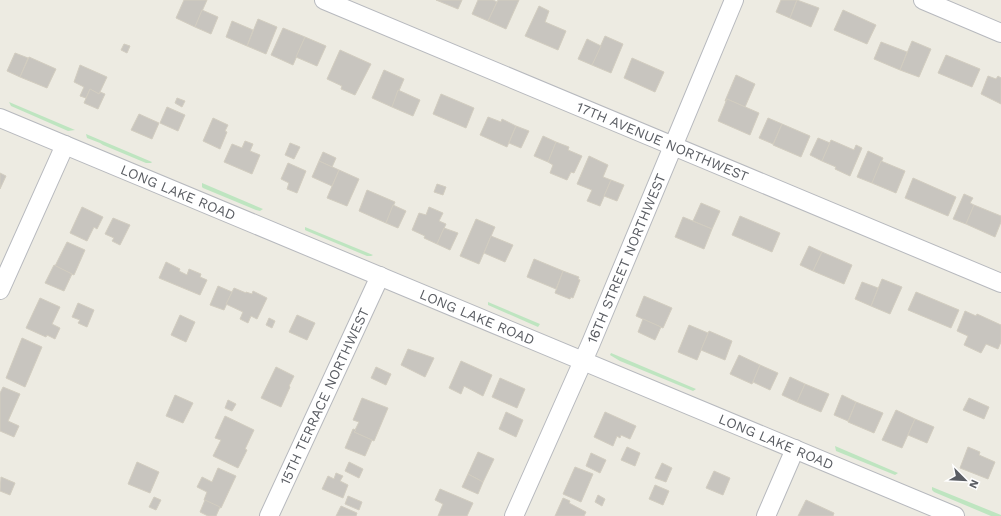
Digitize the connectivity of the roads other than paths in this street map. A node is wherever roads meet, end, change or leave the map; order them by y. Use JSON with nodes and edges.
{"nodes":[{"id":1,"x":324,"y":0,"type":"edge"},
{"id":2,"x":734,"y":0,"type":"edge"},
{"id":3,"x":923,"y":0,"type":"edge"},
{"id":4,"x":1001,"y":33,"type":"edge"},
{"id":5,"x":0,"y":118,"type":"edge"},
{"id":6,"x":64,"y":145,"type":"junction"},
{"id":7,"x":673,"y":146,"type":"junction"},
{"id":8,"x":380,"y":276,"type":"junction"},
{"id":9,"x":1001,"y":283,"type":"edge"},
{"id":10,"x":0,"y":290,"type":"edge"},
{"id":11,"x":583,"y":361,"type":"junction"},
{"id":12,"x":795,"y":449,"type":"junction"},
{"id":13,"x":269,"y":516,"type":"edge"},
{"id":14,"x":514,"y":516,"type":"edge"},
{"id":15,"x":766,"y":516,"type":"edge"},
{"id":16,"x":955,"y":516,"type":"edge"}],
"edges":[{"from":1,"to":7,"type":"street","name":"17TH AVENUE NORTHWEST"},
{"from":2,"to":7,"type":"street","name":"16TH STREET NORTHWEST"},
{"from":3,"to":4,"type":"street"},
{"from":5,"to":6,"type":"street","name":"LONG LAKE ROAD"},
{"from":6,"to":8,"type":"street","name":"LONG LAKE ROAD"},
{"from":6,"to":10,"type":"street"},
{"from":7,"to":9,"type":"street","name":"17TH AVENUE NORTHWEST"},
{"from":7,"to":11,"type":"street","name":"16TH STREET NORTHWEST"},
{"from":8,"to":11,"type":"street","name":"LONG LAKE ROAD"},
{"from":8,"to":13,"type":"street","name":"15TH TERRACE NORTHWEST"},
{"from":11,"to":12,"type":"street","name":"LONG LAKE ROAD"},
{"from":11,"to":14,"type":"street","name":"16TH STREET NORTHWEST"},
{"from":12,"to":15,"type":"street"},
{"from":12,"to":16,"type":"street","name":"LONG LAKE ROAD"}]}
